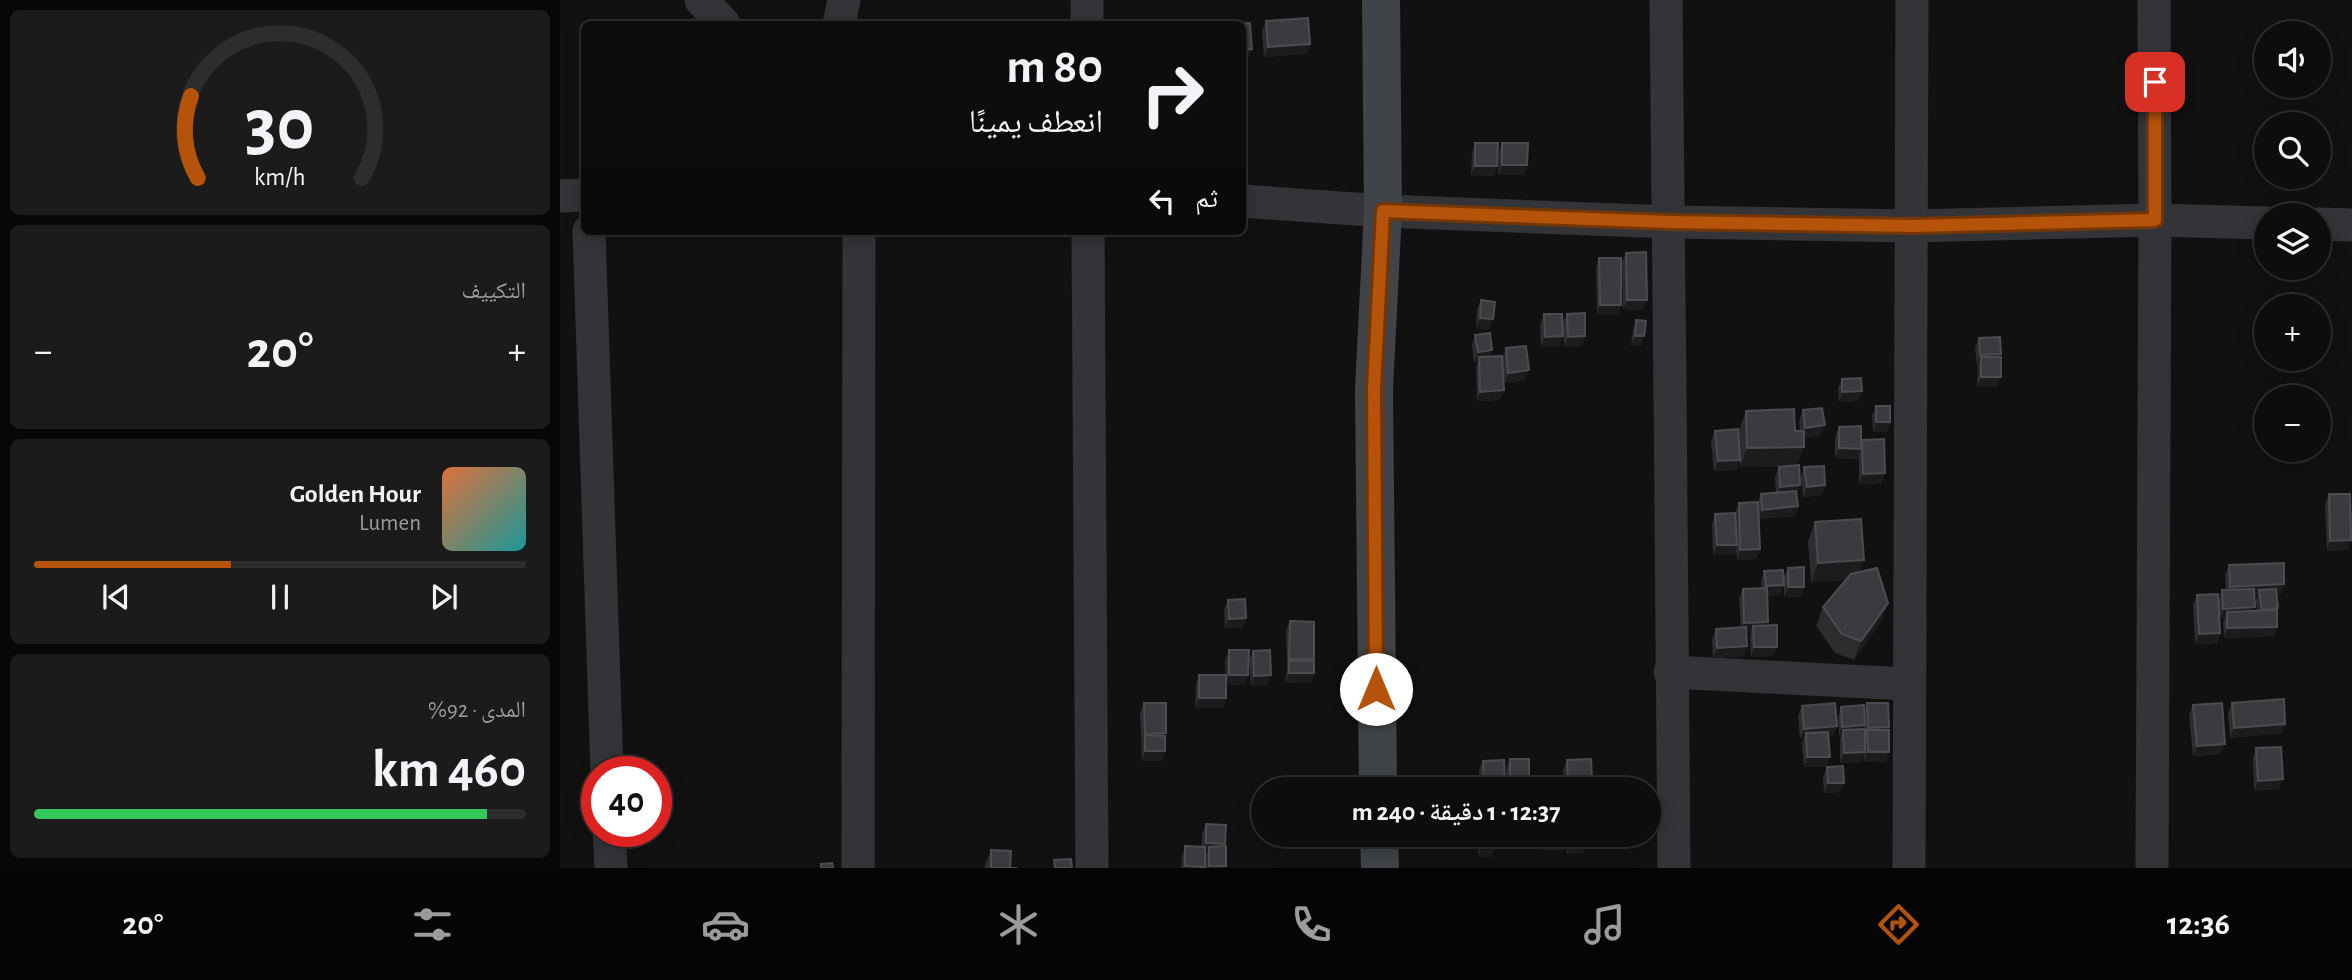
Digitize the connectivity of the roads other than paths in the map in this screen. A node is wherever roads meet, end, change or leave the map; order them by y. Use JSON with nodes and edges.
{"nodes":[{"id":1,"x":701,"y":0,"type":"edge"},
{"id":2,"x":844,"y":0,"type":"edge"},
{"id":3,"x":1087,"y":0,"type":"edge"},
{"id":4,"x":1381,"y":0,"type":"edge"},
{"id":5,"x":1666,"y":0,"type":"edge"},
{"id":6,"x":1912,"y":0,"type":"edge"},
{"id":7,"x":2154,"y":0,"type":"edge"},
{"id":8,"x":721,"y":21,"type":"edge"},
{"id":9,"x":840,"y":21,"type":"edge"},
{"id":10,"x":1087,"y":21,"type":"edge"},
{"id":11,"x":560,"y":195,"type":"edge"},
{"id":12,"x":581,"y":195,"type":"edge"},
{"id":13,"x":1246,"y":201,"type":"edge"},
{"id":14,"x":1383,"y":211,"type":"junction"},
{"id":15,"x":2155,"y":220,"type":"junction"},
{"id":16,"x":1670,"y":222,"type":"junction"},
{"id":17,"x":2254,"y":223,"type":"edge"},
{"id":18,"x":2331,"y":224,"type":"edge"},
{"id":19,"x":2352,"y":225,"type":"edge"},
{"id":20,"x":1912,"y":226,"type":"junction"},
{"id":21,"x":589,"y":235,"type":"edge"},
{"id":22,"x":859,"y":235,"type":"edge"},
{"id":23,"x":1088,"y":235,"type":"edge"},
{"id":24,"x":1671,"y":673,"type":"junction"},
{"id":25,"x":1909,"y":684,"type":"junction"},
{"id":26,"x":606,"y":756,"type":"edge"},
{"id":27,"x":1378,"y":777,"type":"edge"},
{"id":28,"x":610,"y":847,"type":"edge"},
{"id":29,"x":1379,"y":847,"type":"edge"},
{"id":30,"x":611,"y":868,"type":"edge"},
{"id":31,"x":858,"y":868,"type":"edge"},
{"id":32,"x":1092,"y":868,"type":"edge"},
{"id":33,"x":1380,"y":868,"type":"edge"},
{"id":34,"x":1674,"y":868,"type":"edge"},
{"id":35,"x":1909,"y":868,"type":"edge"},
{"id":36,"x":2152,"y":868,"type":"edge"}],
"edges":[{"from":1,"to":8,"type":"street"},
{"from":2,"to":9,"type":"street"},
{"from":3,"to":10,"type":"street"},
{"from":4,"to":14,"type":"street"},
{"from":5,"to":16,"type":"street"},
{"from":6,"to":20,"type":"street"},
{"from":7,"to":15,"type":"street"},
{"from":11,"to":12,"type":"street"},
{"from":13,"to":14,"type":"street"},
{"from":14,"to":16,"type":"street"},
{"from":14,"to":27,"type":"street"},
{"from":15,"to":17,"type":"street"},
{"from":15,"to":20,"type":"street"},
{"from":15,"to":36,"type":"street"},
{"from":16,"to":20,"type":"street"},
{"from":16,"to":24,"type":"street"},
{"from":18,"to":19,"type":"street"},
{"from":20,"to":25,"type":"street"},
{"from":21,"to":26,"type":"street"},
{"from":22,"to":31,"type":"street"},
{"from":23,"to":32,"type":"street"},
{"from":24,"to":25,"type":"street"},
{"from":24,"to":34,"type":"street"},
{"from":25,"to":35,"type":"street"},
{"from":28,"to":30,"type":"street"},
{"from":29,"to":33,"type":"street"}]}
